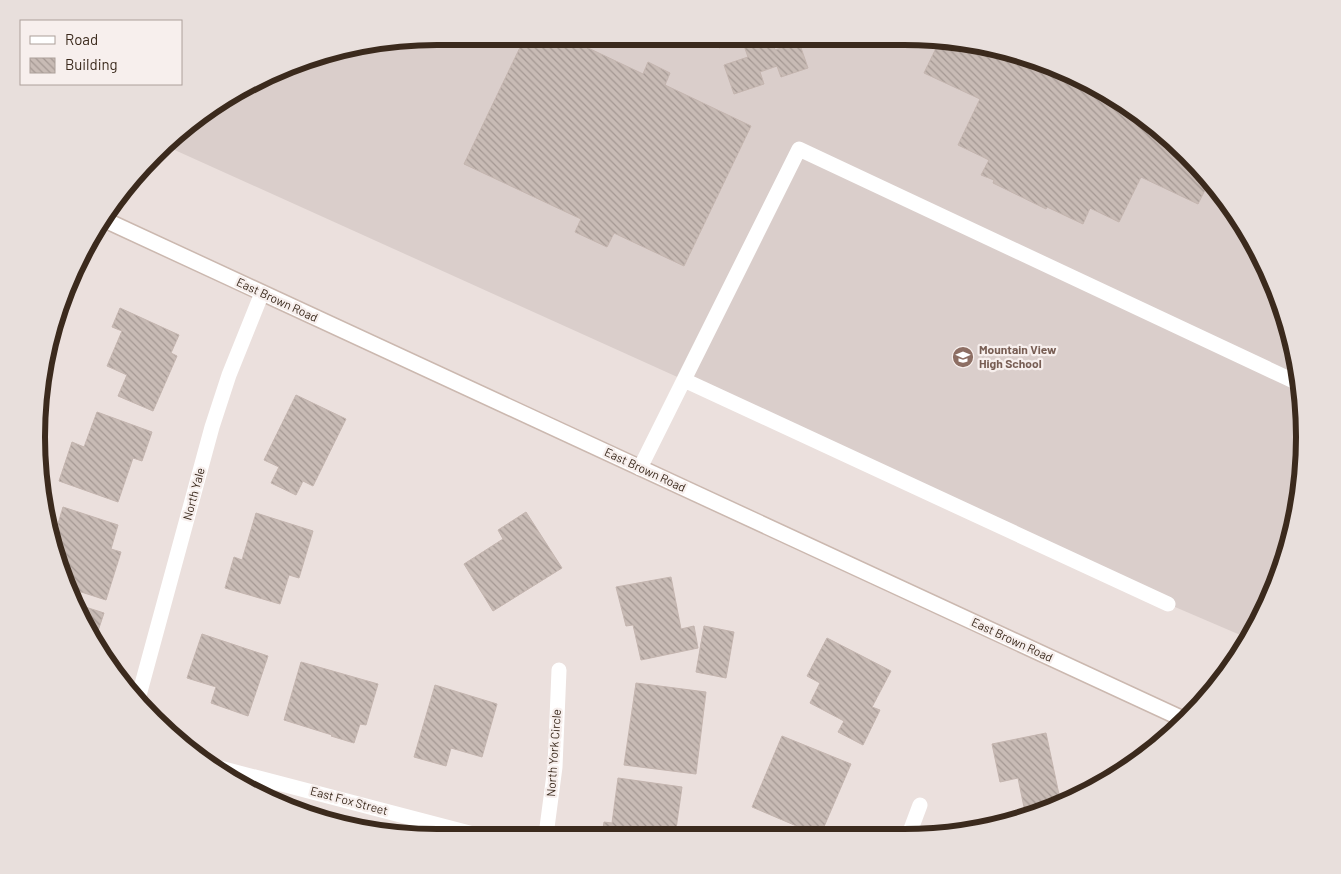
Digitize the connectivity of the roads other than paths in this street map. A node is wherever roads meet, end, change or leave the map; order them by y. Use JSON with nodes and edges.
{"nodes":[{"id":1,"x":109,"y":222,"type":"edge"},
{"id":2,"x":262,"y":293,"type":"junction"},
{"id":3,"x":684,"y":380,"type":"junction"},
{"id":4,"x":1292,"y":380,"type":"edge"},
{"id":5,"x":640,"y":468,"type":"junction"},
{"id":6,"x":1168,"y":604,"type":"dead end"},
{"id":7,"x":559,"y":670,"type":"dead end"},
{"id":8,"x":140,"y":692,"type":"edge"},
{"id":9,"x":1178,"y":717,"type":"edge"},
{"id":10,"x":233,"y":771,"type":"edge"},
{"id":11,"x":920,"y":805,"type":"dead end"},
{"id":12,"x":454,"y":829,"type":"edge"},
{"id":13,"x":547,"y":829,"type":"edge"},
{"id":14,"x":911,"y":829,"type":"edge"}],
"edges":[{"from":1,"to":2,"type":"main road","name":"East Brown Road"},
{"from":2,"to":5,"type":"main road","name":"East Brown Road"},
{"from":2,"to":8,"type":"main road","name":"North Yale"},
{"from":3,"to":4,"type":"main road"},
{"from":3,"to":5,"type":"main road"},
{"from":3,"to":6,"type":"main road"},
{"from":5,"to":9,"type":"main road","name":"East Brown Road"},
{"from":7,"to":13,"type":"main road","name":"North York Circle"},
{"from":10,"to":12,"type":"main road","name":"East Fox Street"},
{"from":11,"to":14,"type":"main road"}]}
